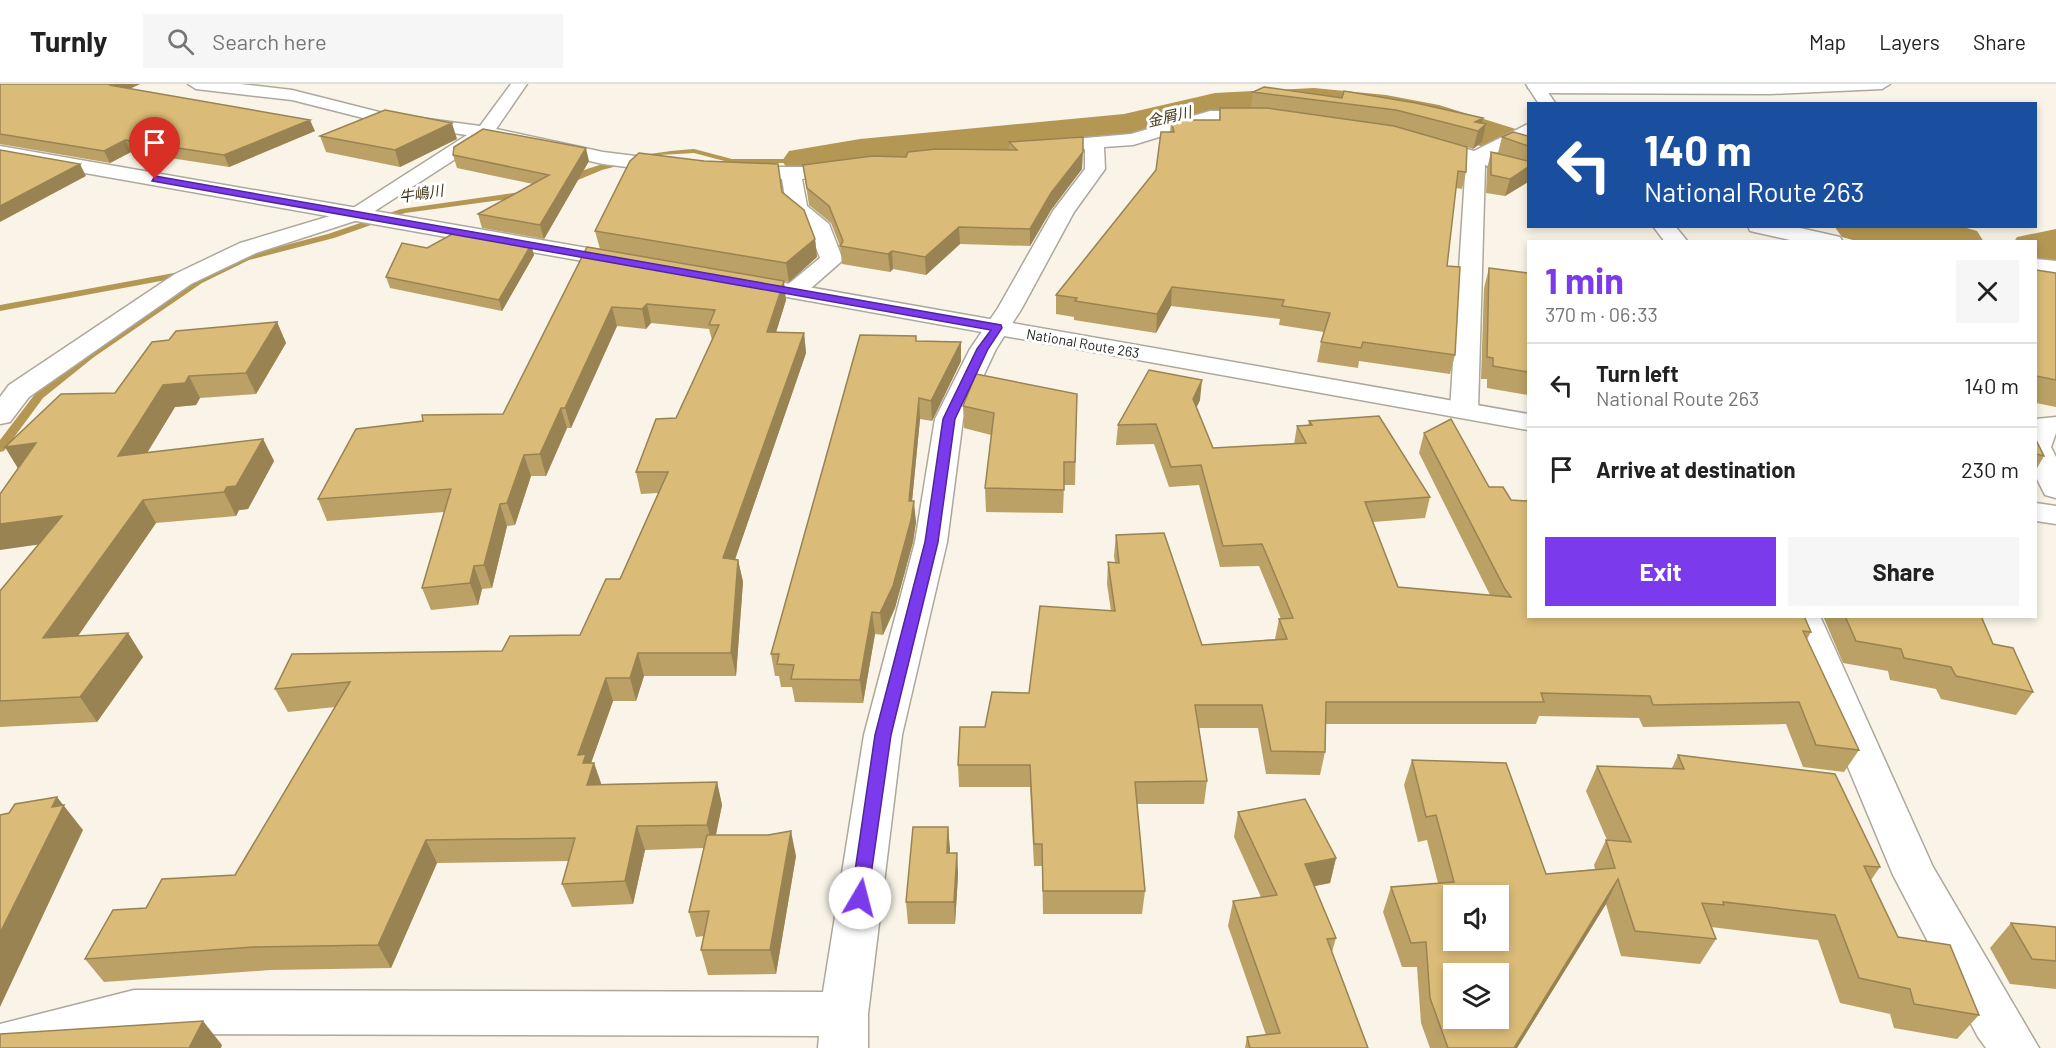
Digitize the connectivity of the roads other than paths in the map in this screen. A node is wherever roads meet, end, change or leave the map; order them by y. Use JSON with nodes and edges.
{"nodes":[{"id":1,"x":196,"y":84,"type":"edge"},
{"id":2,"x":519,"y":84,"type":"edge"},
{"id":3,"x":1882,"y":84,"type":"edge"},
{"id":4,"x":1535,"y":86,"type":"edge"},
{"id":5,"x":1547,"y":102,"type":"edge"},
{"id":6,"x":1288,"y":119,"type":"edge"},
{"id":7,"x":1527,"y":130,"type":"edge"},
{"id":8,"x":485,"y":132,"type":"junction"},
{"id":9,"x":1403,"y":138,"type":"edge"},
{"id":10,"x":1089,"y":143,"type":"junction"},
{"id":11,"x":1492,"y":147,"type":"junction"},
{"id":12,"x":1020,"y":150,"type":"edge"},
{"id":13,"x":0,"y":152,"type":"edge"},
{"id":14,"x":872,"y":165,"type":"edge"},
{"id":15,"x":691,"y":169,"type":"edge"},
{"id":16,"x":1527,"y":170,"type":"edge"},
{"id":17,"x":714,"y":171,"type":"edge"},
{"id":18,"x":790,"y":173,"type":"junction"},
{"id":19,"x":357,"y":214,"type":"junction"},
{"id":20,"x":1665,"y":228,"type":"edge"},
{"id":21,"x":1767,"y":228,"type":"edge"},
{"id":22,"x":1675,"y":240,"type":"edge"},
{"id":23,"x":1823,"y":240,"type":"edge"},
{"id":24,"x":646,"y":265,"type":"edge"},
{"id":25,"x":2037,"y":266,"type":"edge"},
{"id":26,"x":2056,"y":268,"type":"edge"},
{"id":27,"x":714,"y":277,"type":"edge"},
{"id":28,"x":794,"y":291,"type":"junction"},
{"id":29,"x":997,"y":328,"type":"junction"},
{"id":30,"x":1464,"y":411,"type":"junction"},
{"id":31,"x":0,"y":416,"type":"edge"},
{"id":32,"x":1527,"y":422,"type":"edge"},
{"id":33,"x":2056,"y":425,"type":"edge"},
{"id":34,"x":2056,"y":489,"type":"edge"},
{"id":35,"x":2037,"y":512,"type":"edge"},
{"id":36,"x":2056,"y":515,"type":"edge"},
{"id":37,"x":1803,"y":618,"type":"edge"},
{"id":38,"x":843,"y":1031,"type":"edge"},
{"id":39,"x":0,"y":1047,"type":"edge"},
{"id":40,"x":2014,"y":1048,"type":"edge"}],
"edges":[{"from":1,"to":8,"type":"main road"},
{"from":2,"to":8,"type":"main road"},
{"from":3,"to":4,"type":"main road"},
{"from":4,"to":5,"type":"main road"},
{"from":6,"to":10,"type":"main road"},
{"from":7,"to":11,"type":"main road"},
{"from":8,"to":15,"type":"main road"},
{"from":8,"to":19,"type":"main road"},
{"from":9,"to":11,"type":"main road"},
{"from":10,"to":12,"type":"main road"},
{"from":10,"to":29,"type":"main road"},
{"from":11,"to":16,"type":"main road"},
{"from":11,"to":30,"type":"main road"},
{"from":13,"to":19,"type":"main road"},
{"from":14,"to":18,"type":"main road"},
{"from":17,"to":18,"type":"main road"},
{"from":18,"to":28,"type":"main road"},
{"from":19,"to":24,"type":"main road"},
{"from":19,"to":31,"type":"main road"},
{"from":20,"to":22,"type":"main road"},
{"from":21,"to":23,"type":"main road"},
{"from":25,"to":26,"type":"main road"},
{"from":27,"to":28,"type":"main road","name":"National Route 263"},
{"from":28,"to":29,"type":"main road","name":"National Route 263"},
{"from":29,"to":30,"type":"main road","name":"National Route 263"},
{"from":29,"to":38,"type":"main road"},
{"from":30,"to":32,"type":"main road","name":"National Route 263"},
{"from":33,"to":34,"type":"main road"},
{"from":35,"to":36,"type":"main road"},
{"from":37,"to":40,"type":"main road"},
{"from":38,"to":39,"type":"main road"}]}
